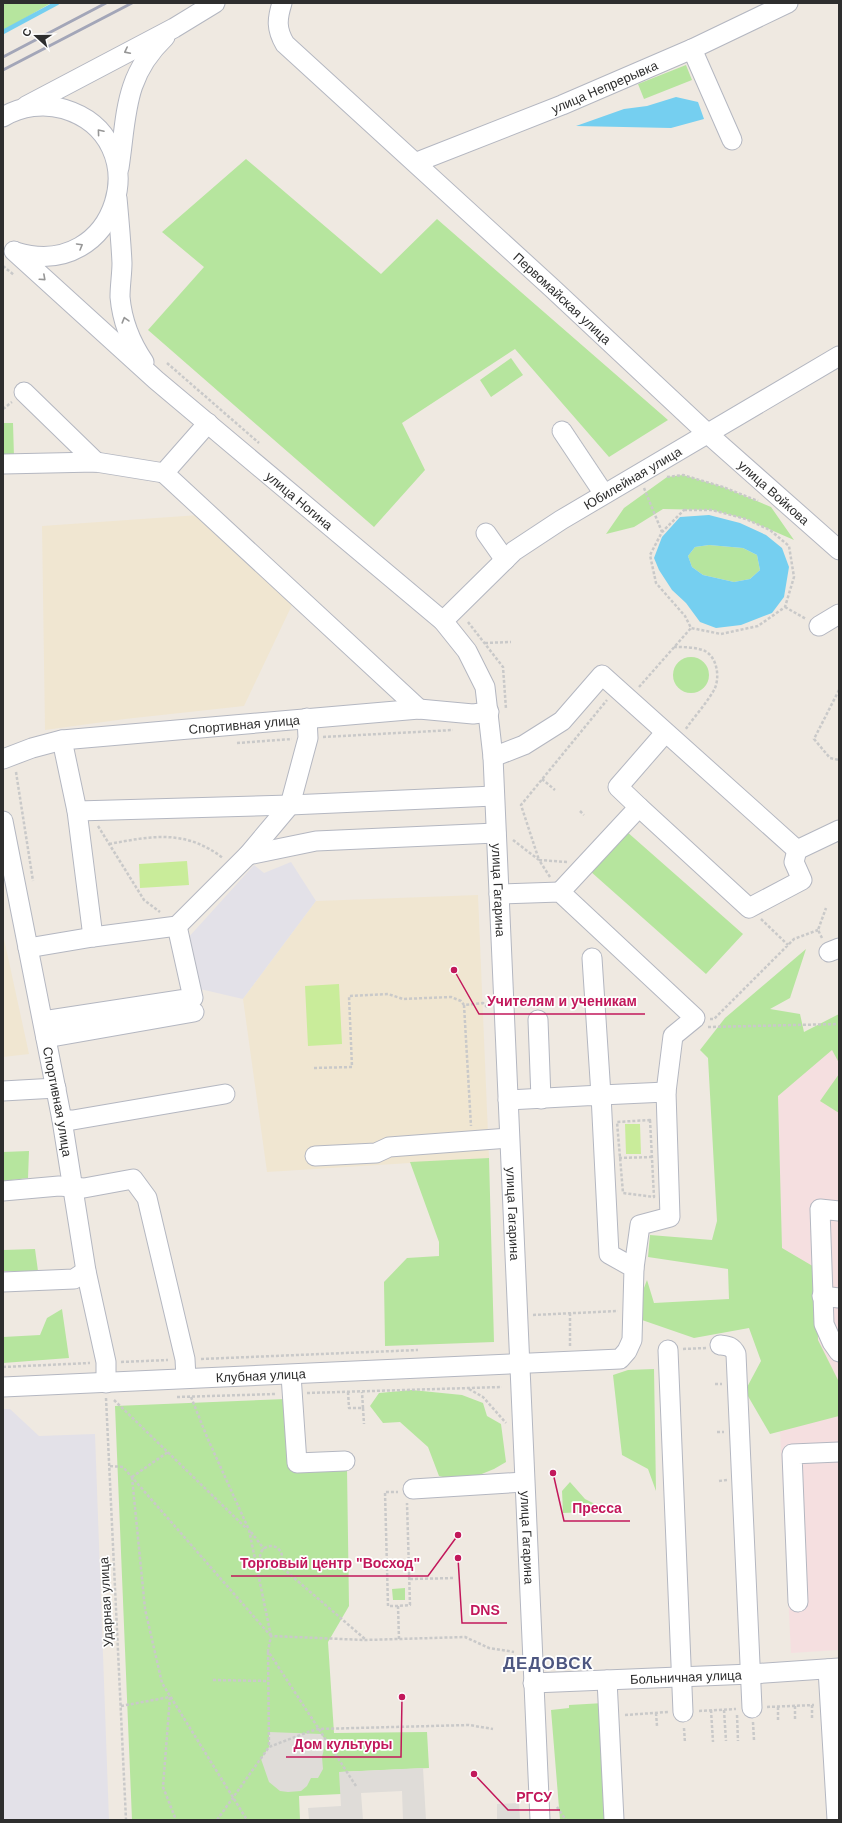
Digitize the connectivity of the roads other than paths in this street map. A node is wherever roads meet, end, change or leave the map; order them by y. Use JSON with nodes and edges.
{"nodes":[{"id":1,"x":215,"y":3,"type":"edge"},
{"id":2,"x":282,"y":3,"type":"edge"},
{"id":3,"x":788,"y":3,"type":"edge"},
{"id":4,"x":174,"y":28,"type":"junction"},
{"id":5,"x":692,"y":49,"type":"junction"},
{"id":6,"x":11,"y":113,"type":"edge"},
{"id":7,"x":732,"y":140,"type":"dead end"},
{"id":8,"x":417,"y":162,"type":"junction"},
{"id":9,"x":118,"y":172,"type":"junction"},
{"id":10,"x":116,"y":197,"type":"junction"},
{"id":11,"x":9,"y":249,"type":"edge"},
{"id":12,"x":839,"y":356,"type":"edge"},
{"id":13,"x":156,"y":380,"type":"junction"},
{"id":14,"x":24,"y":392,"type":"dead end"},
{"id":15,"x":208,"y":424,"type":"junction"},
{"id":16,"x":562,"y":431,"type":"dead end"},
{"id":17,"x":708,"y":434,"type":"junction"},
{"id":18,"x":96,"y":462,"type":"junction"},
{"id":19,"x":3,"y":464,"type":"edge"},
{"id":20,"x":164,"y":473,"type":"junction"},
{"id":21,"x":604,"y":494,"type":"junction"},
{"id":22,"x":486,"y":533,"type":"dead end"},
{"id":23,"x":839,"y":550,"type":"edge"},
{"id":24,"x":505,"y":560,"type":"junction"},
{"id":25,"x":839,"y":614,"type":"edge"},
{"id":26,"x":443,"y":621,"type":"junction"},
{"id":27,"x":819,"y":626,"type":"road end"},
{"id":28,"x":419,"y":709,"type":"junction"},
{"id":29,"x":489,"y":712,"type":"junction"},
{"id":30,"x":307,"y":718,"type":"junction"},
{"id":31,"x":670,"y":738,"type":"junction"},
{"id":32,"x":62,"y":740,"type":"junction"},
{"id":33,"x":493,"y":757,"type":"junction"},
{"id":34,"x":3,"y":759,"type":"edge"},
{"id":35,"x":494,"y":796,"type":"junction"},
{"id":36,"x":290,"y":805,"type":"junction"},
{"id":37,"x":639,"y":807,"type":"junction"},
{"id":38,"x":82,"y":811,"type":"junction"},
{"id":39,"x":3,"y":821,"type":"edge"},
{"id":40,"x":839,"y":830,"type":"edge"},
{"id":41,"x":504,"y":836,"type":"junction"},
{"id":42,"x":797,"y":850,"type":"junction"},
{"id":43,"x":248,"y":855,"type":"junction"},
{"id":44,"x":556,"y":886,"type":"junction"},
{"id":45,"x":499,"y":894,"type":"junction"},
{"id":46,"x":177,"y":926,"type":"junction"},
{"id":47,"x":93,"y":937,"type":"junction"},
{"id":48,"x":28,"y":948,"type":"junction"},
{"id":49,"x":592,"y":958,"type":"dead end"},
{"id":50,"x":194,"y":1012,"type":"dead end"},
{"id":51,"x":538,"y":1020,"type":"dead end"},
{"id":52,"x":45,"y":1029,"type":"junction"},
{"id":53,"x":56,"y":1088,"type":"junction"},
{"id":54,"x":3,"y":1092,"type":"edge"},
{"id":55,"x":666,"y":1092,"type":"junction"},
{"id":56,"x":225,"y":1094,"type":"dead end"},
{"id":57,"x":601,"y":1095,"type":"junction"},
{"id":58,"x":542,"y":1099,"type":"junction"},
{"id":59,"x":508,"y":1100,"type":"junction"},
{"id":60,"x":62,"y":1120,"type":"junction"},
{"id":61,"x":509,"y":1138,"type":"junction"},
{"id":62,"x":315,"y":1156,"type":"dead end"},
{"id":63,"x":72,"y":1187,"type":"junction"},
{"id":64,"x":3,"y":1191,"type":"edge"},
{"id":65,"x":839,"y":1211,"type":"edge"},
{"id":66,"x":634,"y":1268,"type":"junction"},
{"id":67,"x":86,"y":1271,"type":"junction"},
{"id":68,"x":3,"y":1282,"type":"edge"},
{"id":69,"x":831,"y":1297,"type":"edge"},
{"id":70,"x":720,"y":1345,"type":"road end"},
{"id":71,"x":668,"y":1350,"type":"road end"},
{"id":72,"x":839,"y":1352,"type":"edge"},
{"id":73,"x":519,"y":1364,"type":"junction"},
{"id":74,"x":291,"y":1375,"type":"junction"},
{"id":75,"x":186,"y":1378,"type":"junction"},
{"id":76,"x":3,"y":1387,"type":"edge"},
{"id":77,"x":104,"y":1393,"type":"junction"},
{"id":78,"x":839,"y":1452,"type":"edge"},
{"id":79,"x":345,"y":1461,"type":"dead end"},
{"id":80,"x":524,"y":1482,"type":"junction"},
{"id":81,"x":407,"y":1493,"type":"road end"},
{"id":82,"x":798,"y":1602,"type":"dead end"},
{"id":83,"x":833,"y":1669,"type":"edge"},
{"id":84,"x":751,"y":1674,"type":"junction"},
{"id":85,"x":681,"y":1676,"type":"junction"},
{"id":86,"x":607,"y":1680,"type":"junction"},
{"id":87,"x":533,"y":1683,"type":"junction"},
{"id":88,"x":752,"y":1708,"type":"road end"},
{"id":89,"x":683,"y":1712,"type":"road end"},
{"id":90,"x":540,"y":1820,"type":"edge"},
{"id":91,"x":614,"y":1820,"type":"edge"},
{"id":92,"x":837,"y":1820,"type":"edge"}],
"edges":[{"from":1,"to":4,"type":"street"},
{"from":2,"to":8,"type":"street","name":"Первомайская улица"},
{"from":3,"to":5,"type":"street","name":"улица Непрерывка"},
{"from":4,"to":6,"type":"street","one_way":true},
{"from":4,"to":9,"type":"street"},
{"from":5,"to":7,"type":"street"},
{"from":5,"to":8,"type":"street","name":"улица Непрерывка"},
{"from":9,"to":6,"type":"street","one_way":true},
{"from":8,"to":17,"type":"street","name":"Первомайская улица"},
{"from":9,"to":10,"type":"street"},
{"from":11,"to":10,"type":"street","one_way":true},
{"from":13,"to":10,"type":"street","one_way":true},
{"from":11,"to":13,"type":"street","name":"улица Ногина","one_way":true},
{"from":12,"to":17,"type":"street","name":"Юбилейная улица"},
{"from":13,"to":15,"type":"street","name":"улица Ногина"},
{"from":14,"to":18,"type":"street"},
{"from":15,"to":20,"type":"street"},
{"from":15,"to":26,"type":"street","name":"улица Ногина"},
{"from":16,"to":21,"type":"street"},
{"from":17,"to":21,"type":"street","name":"Юбилейная улица"},
{"from":17,"to":23,"type":"street","name":"улица Войкова"},
{"from":18,"to":19,"type":"street"},
{"from":18,"to":20,"type":"street"},
{"from":20,"to":28,"type":"street"},
{"from":21,"to":24,"type":"street","name":"Юбилейная улица"},
{"from":22,"to":24,"type":"street"},
{"from":24,"to":26,"type":"street","name":"Юбилейная улица"},
{"from":25,"to":27,"type":"street"},
{"from":26,"to":29,"type":"street","name":"улица Гагарина"},
{"from":28,"to":29,"type":"street","name":"Спортивная улица"},
{"from":28,"to":30,"type":"street","name":"Спортивная улица"},
{"from":29,"to":33,"type":"street","name":"улица Гагарина"},
{"from":30,"to":32,"type":"street","name":"Спортивная улица"},
{"from":30,"to":36,"type":"street"},
{"from":31,"to":33,"type":"street"},
{"from":31,"to":37,"type":"street"},
{"from":31,"to":42,"type":"street"},
{"from":32,"to":34,"type":"street","name":"Спортивная улица"},
{"from":32,"to":38,"type":"street"},
{"from":33,"to":35,"type":"street","name":"улица Гагарина"},
{"from":35,"to":36,"type":"street"},
{"from":35,"to":41,"type":"street","name":"улица Гагарина"},
{"from":36,"to":38,"type":"street"},
{"from":36,"to":43,"type":"street"},
{"from":37,"to":42,"type":"street"},
{"from":37,"to":44,"type":"street"},
{"from":38,"to":47,"type":"street"},
{"from":39,"to":48,"type":"street","name":"Спортивная улица"},
{"from":40,"to":42,"type":"street"},
{"from":41,"to":43,"type":"street"},
{"from":41,"to":45,"type":"street","name":"улица Гагарина"},
{"from":43,"to":46,"type":"street"},
{"from":44,"to":45,"type":"street"},
{"from":44,"to":55,"type":"street"},
{"from":45,"to":59,"type":"street","name":"улица Гагарина"},
{"from":46,"to":47,"type":"street"},
{"from":46,"to":52,"type":"street"},
{"from":47,"to":48,"type":"street"},
{"from":48,"to":52,"type":"street","name":"Спортивная улица"},
{"from":49,"to":57,"type":"street"},
{"from":50,"to":52,"type":"street"},
{"from":51,"to":58,"type":"street"},
{"from":52,"to":53,"type":"street","name":"Спортивная улица"},
{"from":53,"to":54,"type":"street"},
{"from":53,"to":60,"type":"street","name":"Спортивная улица"},
{"from":55,"to":57,"type":"street"},
{"from":55,"to":66,"type":"street"},
{"from":56,"to":60,"type":"street"},
{"from":57,"to":58,"type":"street"},
{"from":57,"to":66,"type":"street"},
{"from":58,"to":59,"type":"street"},
{"from":59,"to":61,"type":"street","name":"улица Гагарина"},
{"from":60,"to":63,"type":"street","name":"Спортивная улица"},
{"from":61,"to":62,"type":"street"},
{"from":61,"to":73,"type":"street","name":"улица Гагарина"},
{"from":63,"to":64,"type":"street"},
{"from":63,"to":67,"type":"street","name":"Спортивная улица"},
{"from":63,"to":75,"type":"street"},
{"from":65,"to":69,"type":"street"},
{"from":66,"to":73,"type":"street","name":"Клубная улица"},
{"from":67,"to":68,"type":"street"},
{"from":67,"to":77,"type":"street","name":"Спортивная улица"},
{"from":69,"to":72,"type":"street"},
{"from":70,"to":84,"type":"street"},
{"from":71,"to":85,"type":"street"},
{"from":73,"to":74,"type":"street","name":"Клубная улица"},
{"from":73,"to":80,"type":"street","name":"улица Гагарина"},
{"from":74,"to":75,"type":"street","name":"Клубная улица"},
{"from":74,"to":79,"type":"street"},
{"from":75,"to":77,"type":"street","name":"Клубная улица"},
{"from":76,"to":77,"type":"street","name":"Клубная улица"},
{"from":78,"to":82,"type":"street"},
{"from":80,"to":81,"type":"street"},
{"from":80,"to":87,"type":"street","name":"улица Гагарина"},
{"from":83,"to":84,"type":"street","name":"Больничная улица"},
{"from":83,"to":92,"type":"street"},
{"from":84,"to":85,"type":"street","name":"Больничная улица"},
{"from":84,"to":88,"type":"street"},
{"from":85,"to":86,"type":"street","name":"Больничная улица"},
{"from":85,"to":89,"type":"street"},
{"from":86,"to":87,"type":"street","name":"Больничная улица"},
{"from":86,"to":91,"type":"street"},
{"from":87,"to":90,"type":"street","name":"улица Гагарина"}]}
